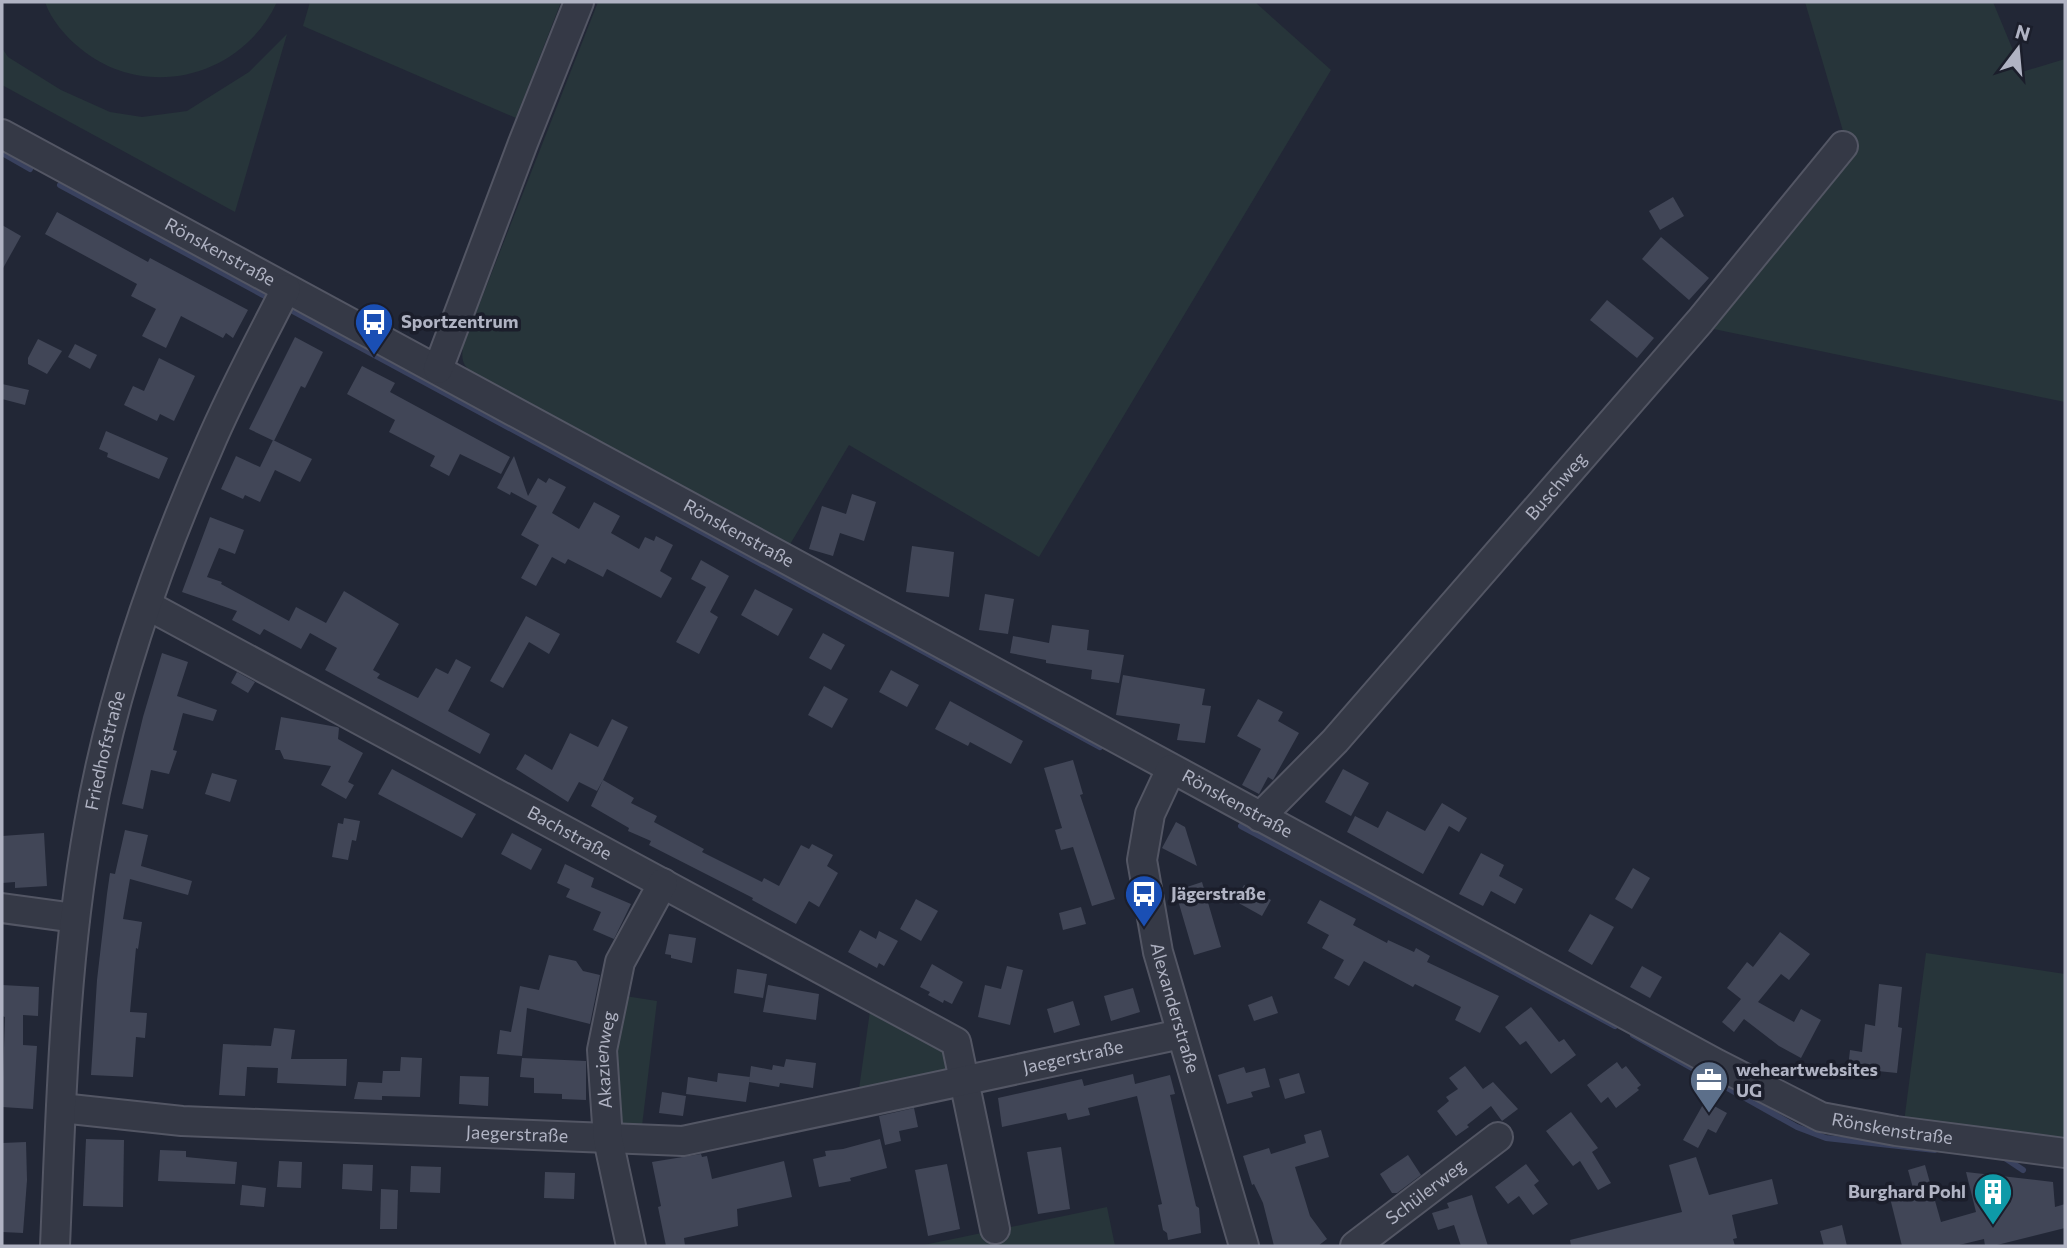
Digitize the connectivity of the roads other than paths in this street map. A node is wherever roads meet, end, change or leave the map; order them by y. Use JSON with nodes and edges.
{"nodes":[{"id":1,"x":579,"y":2,"type":"edge"},
{"id":2,"x":2,"y":134,"type":"edge"},
{"id":3,"x":1843,"y":146,"type":"dead end"},
{"id":4,"x":286,"y":289,"type":"junction"},
{"id":5,"x":438,"y":369,"type":"junction"},
{"id":6,"x":148,"y":606,"type":"junction"},
{"id":7,"x":1171,"y":769,"type":"junction"},
{"id":8,"x":1260,"y":817,"type":"junction"},
{"id":9,"x":663,"y":883,"type":"junction"},
{"id":10,"x":2,"y":908,"type":"edge"},
{"id":11,"x":75,"y":918,"type":"junction"},
{"id":12,"x":1181,"y":1034,"type":"junction"},
{"id":13,"x":966,"y":1080,"type":"junction"},
{"id":14,"x":61,"y":1108,"type":"junction"},
{"id":15,"x":1499,"y":1137,"type":"dead end"},
{"id":16,"x":608,"y":1139,"type":"junction"},
{"id":17,"x":2065,"y":1153,"type":"edge"},
{"id":18,"x":995,"y":1229,"type":"dead end"},
{"id":19,"x":55,"y":1246,"type":"edge"},
{"id":20,"x":631,"y":1246,"type":"edge"},
{"id":21,"x":1244,"y":1246,"type":"edge"},
{"id":22,"x":1355,"y":1246,"type":"edge"}],
"edges":[{"from":1,"to":5,"type":"street"},
{"from":2,"to":4,"type":"street","name":"Rönskenstraße"},
{"from":3,"to":8,"type":"street","name":"Buschweg"},
{"from":4,"to":5,"type":"street","name":"Rönskenstraße"},
{"from":4,"to":6,"type":"street","name":"Friedhofstraße"},
{"from":5,"to":7,"type":"street","name":"Rönskenstraße"},
{"from":6,"to":9,"type":"street","name":"Bachstraße"},
{"from":6,"to":11,"type":"street","name":"Friedhofstraße"},
{"from":7,"to":8,"type":"street","name":"Rönskenstraße"},
{"from":7,"to":12,"type":"street","name":"Alexanderstraße"},
{"from":8,"to":17,"type":"street","name":"Rönskenstraße"},
{"from":9,"to":13,"type":"street","name":"Bachstraße"},
{"from":9,"to":16,"type":"street","name":"Akazienweg"},
{"from":10,"to":11,"type":"street"},
{"from":11,"to":14,"type":"street","name":"Friedhofstraße"},
{"from":12,"to":13,"type":"street","name":"Jaegerstraße"},
{"from":12,"to":21,"type":"street","name":"Alexanderstraße"},
{"from":13,"to":16,"type":"street","name":"Jaegerstraße"},
{"from":13,"to":18,"type":"street"},
{"from":14,"to":16,"type":"street","name":"Jaegerstraße"},
{"from":14,"to":19,"type":"street","name":"Friedhofstraße"},
{"from":15,"to":22,"type":"street","name":"Schülerweg"},
{"from":16,"to":20,"type":"street","name":"Akazienweg"}]}
